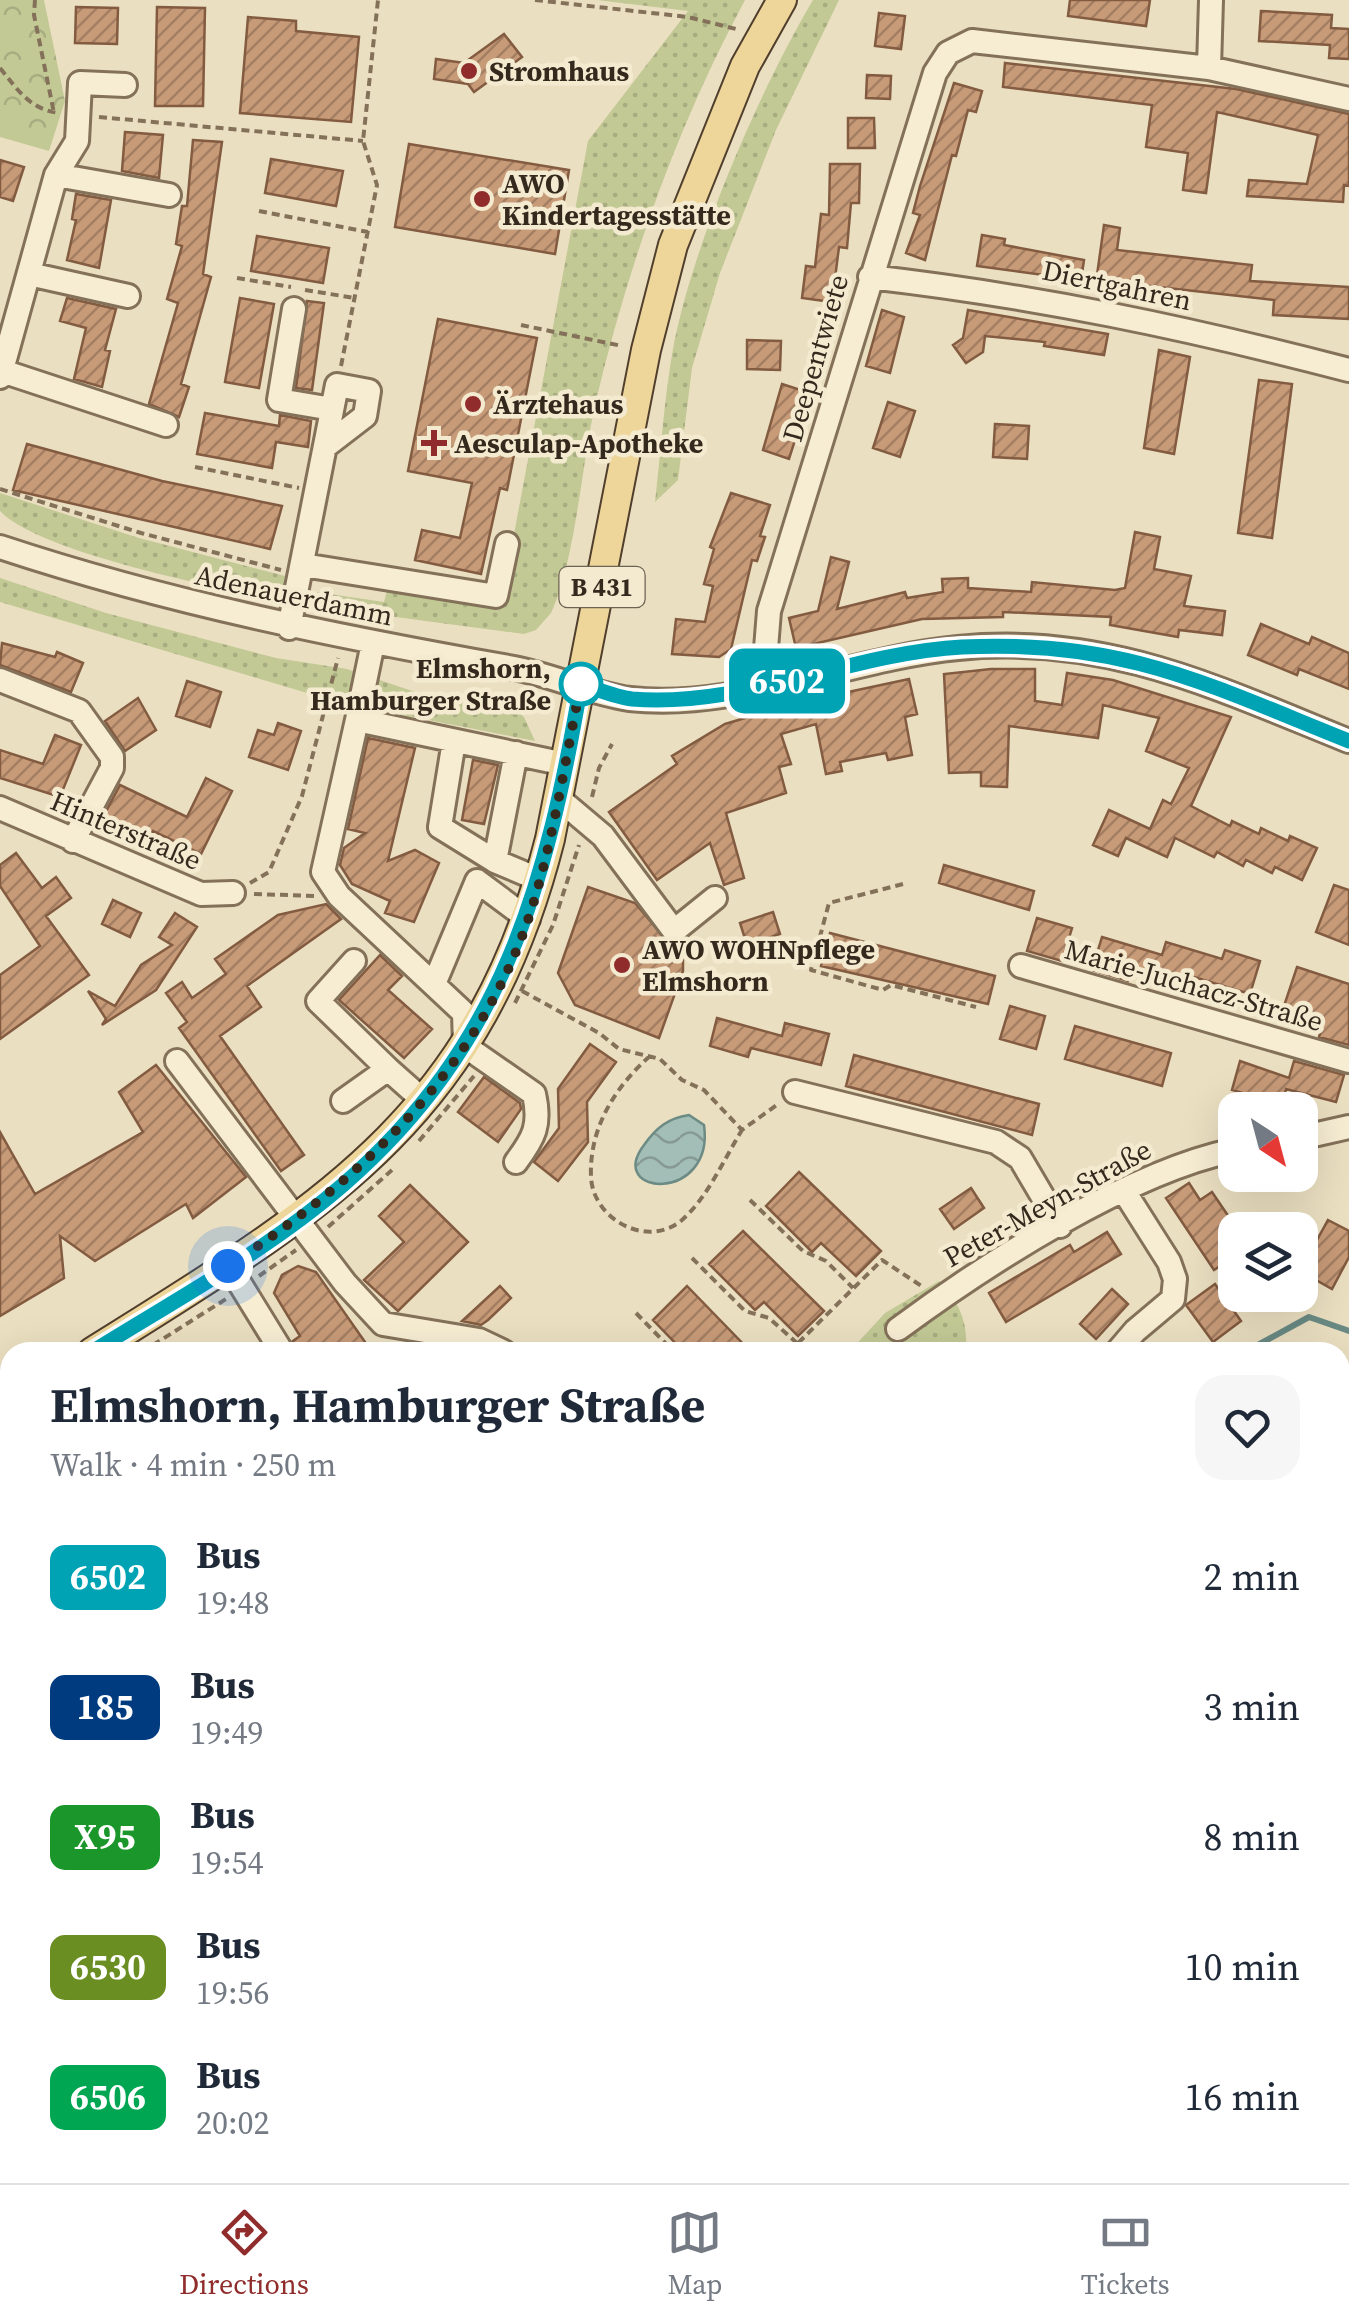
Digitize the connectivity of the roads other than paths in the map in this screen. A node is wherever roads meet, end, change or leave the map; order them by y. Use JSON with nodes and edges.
{"nodes":[{"id":1,"x":782,"y":0,"type":"edge"},
{"id":2,"x":1211,"y":0,"type":"edge"},
{"id":3,"x":1210,"y":68,"type":"junction"},
{"id":4,"x":125,"y":85,"type":"dead end"},
{"id":5,"x":1349,"y":99,"type":"edge"},
{"id":6,"x":56,"y":175,"type":"junction"},
{"id":7,"x":170,"y":195,"type":"dead end"},
{"id":8,"x":870,"y":277,"type":"junction"},
{"id":9,"x":26,"y":283,"type":"junction"},
{"id":10,"x":0,"y":286,"type":"edge"},
{"id":11,"x":128,"y":296,"type":"dead end"},
{"id":12,"x":294,"y":309,"type":"dead end"},
{"id":13,"x":1349,"y":370,"type":"edge"},
{"id":14,"x":1,"y":374,"type":"edge"},
{"id":15,"x":332,"y":409,"type":"junction"},
{"id":16,"x":166,"y":425,"type":"dead end"},
{"id":17,"x":326,"y":446,"type":"junction"},
{"id":18,"x":507,"y":544,"type":"dead end"},
{"id":19,"x":0,"y":547,"type":"edge"},
{"id":20,"x":302,"y":570,"type":"junction"},
{"id":21,"x":290,"y":628,"type":"junction"},
{"id":22,"x":373,"y":643,"type":"junction"},
{"id":23,"x":0,"y":680,"type":"edge"},
{"id":24,"x":581,"y":684,"type":"junction"},
{"id":25,"x":764,"y":686,"type":"junction"},
{"id":26,"x":357,"y":720,"type":"junction"},
{"id":27,"x":1349,"y":740,"type":"edge"},
{"id":28,"x":454,"y":741,"type":"junction"},
{"id":29,"x":516,"y":753,"type":"junction"},
{"id":30,"x":565,"y":764,"type":"junction"},
{"id":31,"x":558,"y":798,"type":"junction"},
{"id":32,"x":0,"y":808,"type":"edge"},
{"id":33,"x":73,"y":842,"type":"junction"},
{"id":34,"x":495,"y":860,"type":"junction"},
{"id":35,"x":540,"y":880,"type":"junction"},
{"id":36,"x":232,"y":894,"type":"road end"},
{"id":37,"x":716,"y":898,"type":"dead end"},
{"id":38,"x":528,"y":918,"type":"junction"},
{"id":39,"x":354,"y":962,"type":"dead end"},
{"id":40,"x":1022,"y":966,"type":"dead end"},
{"id":41,"x":434,"y":984,"type":"junction"},
{"id":42,"x":465,"y":1046,"type":"junction"},
{"id":43,"x":177,"y":1061,"type":"dead end"},
{"id":44,"x":1349,"y":1061,"type":"edge"},
{"id":45,"x":388,"y":1069,"type":"junction"},
{"id":46,"x":795,"y":1092,"type":"road end"},
{"id":47,"x":344,"y":1100,"type":"dead end"},
{"id":48,"x":424,"y":1101,"type":"junction"},
{"id":49,"x":1349,"y":1127,"type":"edge"},
{"id":50,"x":1318,"y":1134,"type":"edge"},
{"id":51,"x":1218,"y":1155,"type":"edge"},
{"id":52,"x":516,"y":1162,"type":"dead end"},
{"id":53,"x":1124,"y":1192,"type":"junction"},
{"id":54,"x":297,"y":1221,"type":"junction"},
{"id":55,"x":1060,"y":1226,"type":"junction"},
{"id":56,"x":228,"y":1266,"type":"junction"},
{"id":57,"x":898,"y":1329,"type":"dead end"},
{"id":58,"x":108,"y":1342,"type":"edge"},
{"id":59,"x":276,"y":1342,"type":"edge"},
{"id":60,"x":483,"y":1342,"type":"edge"},
{"id":61,"x":1128,"y":1342,"type":"edge"}],
"edges":[{"from":1,"to":24,"type":"main road","number":"B 431"},
{"from":2,"to":3,"type":"street"},
{"from":3,"to":5,"type":"street"},
{"from":3,"to":8,"type":"street","name":"Deepentwiete"},
{"from":4,"to":6,"type":"street"},
{"from":6,"to":7,"type":"street"},
{"from":6,"to":9,"type":"street"},
{"from":8,"to":13,"type":"street","name":"Diertgahren"},
{"from":8,"to":25,"type":"street","name":"Deepentwiete"},
{"from":9,"to":10,"type":"street"},
{"from":9,"to":11,"type":"street"},
{"from":9,"to":14,"type":"street"},
{"from":12,"to":15,"type":"street"},
{"from":14,"to":16,"type":"street"},
{"from":15,"to":17,"type":"street"},
{"from":15,"to":17,"type":"street"},
{"from":17,"to":20,"type":"street"},
{"from":18,"to":20,"type":"street"},
{"from":19,"to":21,"type":"street","name":"Adenauerdamm"},
{"from":20,"to":21,"type":"street"},
{"from":21,"to":22,"type":"street","name":"Adenauerdamm"},
{"from":22,"to":24,"type":"street","name":"Adenauerdamm"},
{"from":22,"to":26,"type":"street"},
{"from":23,"to":33,"type":"street"},
{"from":24,"to":25,"type":"street","name":"Adenauerdamm"},
{"from":24,"to":30,"type":"main road","number":"B 431"},
{"from":25,"to":27,"type":"street","name":"Adenauerdamm"},
{"from":26,"to":28,"type":"street"},
{"from":26,"to":41,"type":"street"},
{"from":28,"to":29,"type":"street"},
{"from":28,"to":34,"type":"street"},
{"from":29,"to":30,"type":"street"},
{"from":29,"to":34,"type":"street"},
{"from":30,"to":31,"type":"main road","number":"B 431"},
{"from":31,"to":35,"type":"main road","number":"B 431"},
{"from":31,"to":37,"type":"street"},
{"from":32,"to":33,"type":"street","name":"Hinterstraße"},
{"from":33,"to":36,"type":"street","name":"Hinterstraße"},
{"from":34,"to":35,"type":"street"},
{"from":35,"to":38,"type":"main road","number":"B 431"},
{"from":38,"to":41,"type":"street"},
{"from":38,"to":42,"type":"main road","number":"B 431"},
{"from":39,"to":45,"type":"street"},
{"from":40,"to":44,"type":"street","name":"Marie-Juchacz-Straße"},
{"from":41,"to":42,"type":"street"},
{"from":42,"to":48,"type":"main road","number":"B 431"},
{"from":42,"to":52,"type":"street"},
{"from":43,"to":54,"type":"street"},
{"from":45,"to":47,"type":"street"},
{"from":45,"to":48,"type":"street"},
{"from":46,"to":55,"type":"street"},
{"from":48,"to":54,"type":"main road","number":"B 431"},
{"from":49,"to":50,"type":"street"},
{"from":51,"to":53,"type":"street","name":"Peter-Meyn-Straße"},
{"from":53,"to":55,"type":"street","name":"Peter-Meyn-Straße"},
{"from":53,"to":61,"type":"street"},
{"from":54,"to":56,"type":"main road","number":"B 431"},
{"from":54,"to":60,"type":"street"},
{"from":55,"to":57,"type":"street","name":"Peter-Meyn-Straße"},
{"from":56,"to":58,"type":"main road","number":"B 431"},
{"from":56,"to":59,"type":"street"}]}
